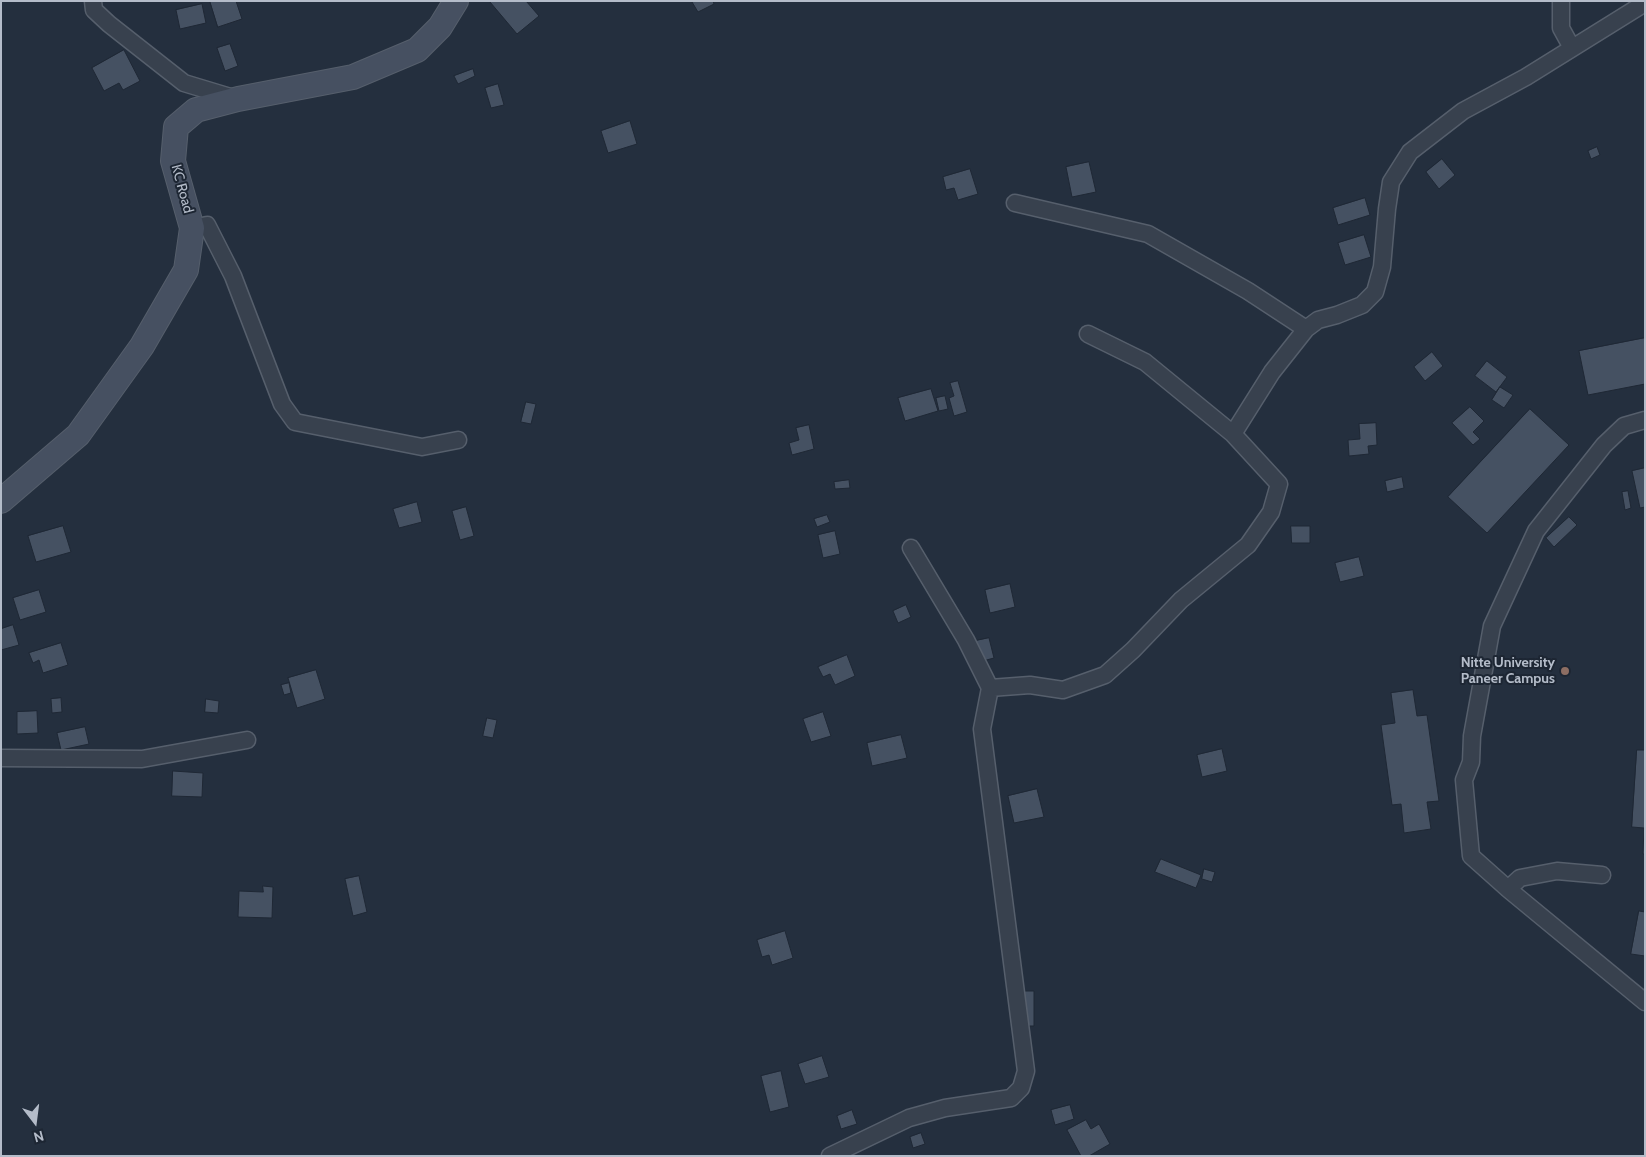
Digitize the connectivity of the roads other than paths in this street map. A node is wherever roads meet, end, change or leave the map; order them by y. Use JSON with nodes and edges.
{"nodes":[{"id":1,"x":92,"y":1,"type":"edge"},
{"id":2,"x":456,"y":1,"type":"edge"},
{"id":3,"x":1561,"y":1,"type":"edge"},
{"id":4,"x":1645,"y":3,"type":"edge"},
{"id":5,"x":1572,"y":48,"type":"junction"},
{"id":6,"x":238,"y":99,"type":"junction"},
{"id":7,"x":1015,"y":203,"type":"dead end"},
{"id":8,"x":192,"y":228,"type":"junction"},
{"id":9,"x":1306,"y":329,"type":"junction"},
{"id":10,"x":1088,"y":334,"type":"dead end"},
{"id":11,"x":1645,"y":420,"type":"edge"},
{"id":12,"x":1233,"y":434,"type":"junction"},
{"id":13,"x":458,"y":440,"type":"dead end"},
{"id":14,"x":1,"y":501,"type":"edge"},
{"id":15,"x":911,"y":548,"type":"dead end"},
{"id":16,"x":990,"y":688,"type":"junction"},
{"id":17,"x":247,"y":740,"type":"dead end"},
{"id":18,"x":1,"y":758,"type":"edge"},
{"id":19,"x":1602,"y":874,"type":"dead end"},
{"id":20,"x":1508,"y":889,"type":"junction"},
{"id":21,"x":1645,"y":1002,"type":"edge"},
{"id":22,"x":830,"y":1156,"type":"edge"}],
"edges":[{"from":1,"to":6,"type":"street"},
{"from":2,"to":6,"type":"main road","name":"KC Road"},
{"from":3,"to":5,"type":"street"},
{"from":4,"to":5,"type":"street"},
{"from":5,"to":9,"type":"street"},
{"from":6,"to":8,"type":"main road","name":"KC Road"},
{"from":7,"to":9,"type":"street"},
{"from":8,"to":13,"type":"street"},
{"from":8,"to":14,"type":"main road","name":"KC Road"},
{"from":9,"to":12,"type":"street"},
{"from":10,"to":12,"type":"street"},
{"from":11,"to":20,"type":"street"},
{"from":12,"to":16,"type":"street"},
{"from":15,"to":16,"type":"street"},
{"from":16,"to":22,"type":"street"},
{"from":17,"to":18,"type":"street"},
{"from":19,"to":20,"type":"street"},
{"from":20,"to":21,"type":"street"}]}
